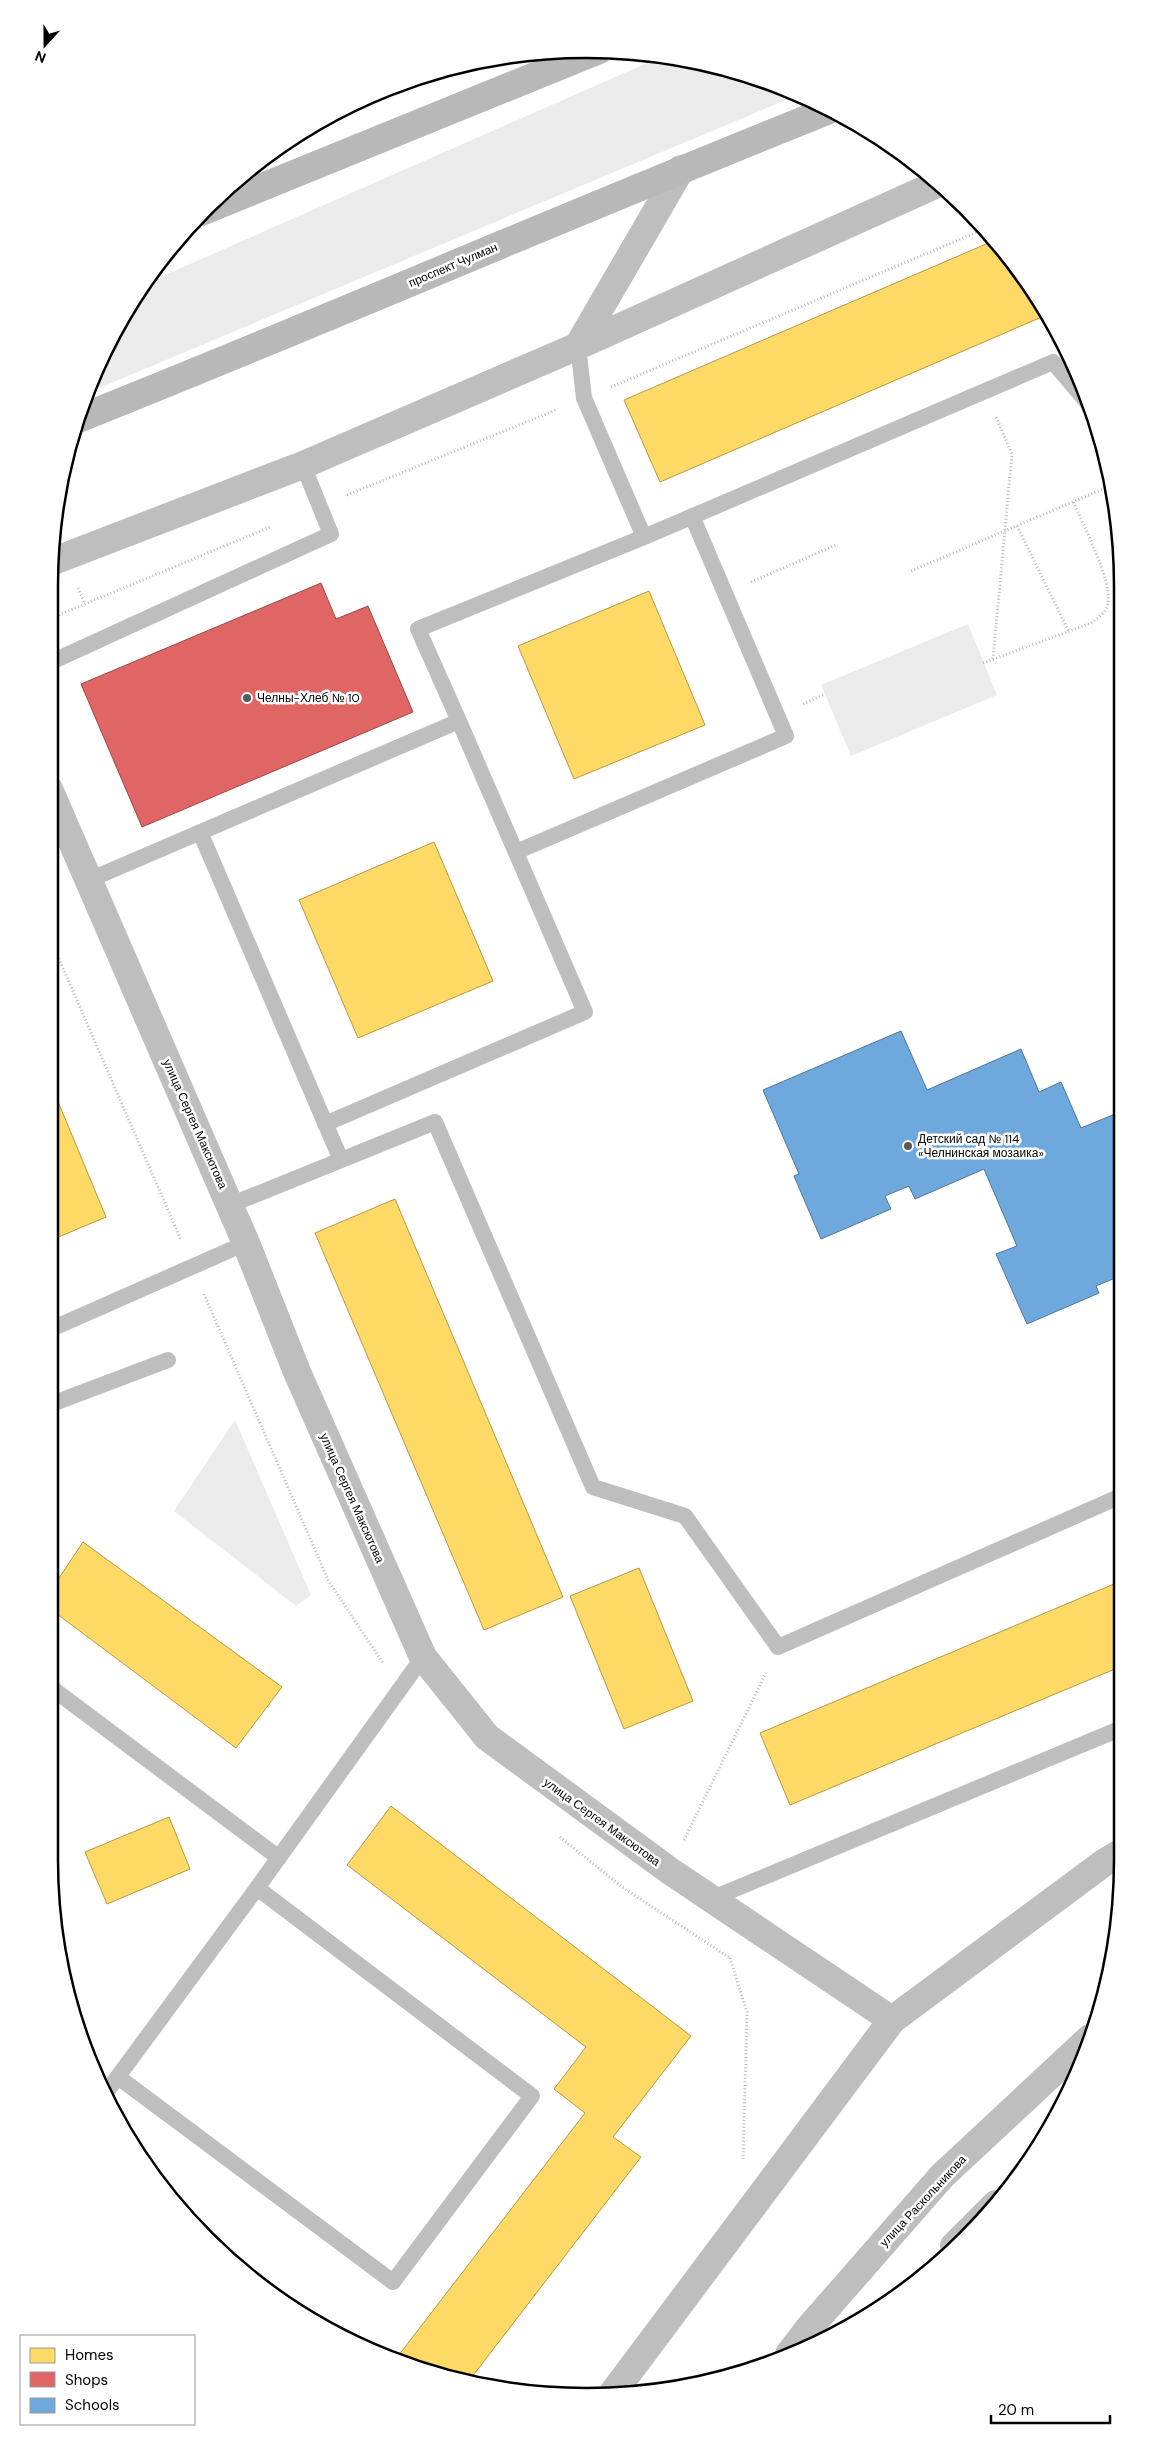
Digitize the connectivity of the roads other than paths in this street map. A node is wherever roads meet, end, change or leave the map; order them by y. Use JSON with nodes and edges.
{"nodes":[{"id":1,"x":578,"y":58,"type":"edge"},
{"id":2,"x":820,"y":113,"type":"edge"},
{"id":3,"x":682,"y":169,"type":"junction"},
{"id":4,"x":931,"y":187,"type":"edge"},
{"id":5,"x":221,"y":204,"type":"edge"},
{"id":6,"x":578,"y":346,"type":"junction"},
{"id":7,"x":1074,"y":387,"type":"edge"},
{"id":8,"x":86,"y":416,"type":"edge"},
{"id":9,"x":303,"y":465,"type":"junction"},
{"id":10,"x":692,"y":516,"type":"junction"},
{"id":11,"x":644,"y":537,"type":"junction"},
{"id":12,"x":59,"y":559,"type":"edge"},
{"id":13,"x":58,"y":659,"type":"edge"},
{"id":14,"x":459,"y":721,"type":"junction"},
{"id":15,"x":58,"y":810,"type":"edge"},
{"id":16,"x":200,"y":832,"type":"junction"},
{"id":17,"x":516,"y":852,"type":"junction"},
{"id":18,"x":88,"y":880,"type":"junction"},
{"id":19,"x":325,"y":1124,"type":"junction"},
{"id":20,"x":341,"y":1160,"type":"junction"},
{"id":21,"x":230,"y":1205,"type":"junction"},
{"id":22,"x":246,"y":1243,"type":"junction"},
{"id":23,"x":58,"y":1326,"type":"edge"},
{"id":24,"x":168,"y":1360,"type":"dead end"},
{"id":25,"x":58,"y":1402,"type":"edge"},
{"id":26,"x":1114,"y":1499,"type":"edge"},
{"id":27,"x":423,"y":1657,"type":"junction"},
{"id":28,"x":58,"y":1693,"type":"edge"},
{"id":29,"x":1114,"y":1731,"type":"edge"},
{"id":30,"x":1114,"y":1857,"type":"edge"},
{"id":31,"x":279,"y":1858,"type":"junction"},
{"id":32,"x":257,"y":1888,"type":"junction"},
{"id":33,"x":711,"y":1900,"type":"junction"},
{"id":34,"x":892,"y":2020,"type":"junction"},
{"id":35,"x":1077,"y":2050,"type":"edge"},
{"id":36,"x":118,"y":2078,"type":"junction"},
{"id":37,"x":110,"y":2088,"type":"edge"},
{"id":38,"x":798,"y":2343,"type":"edge"},
{"id":39,"x":619,"y":2386,"type":"edge"}],
"edges":[{"from":1,"to":5,"type":"main road"},
{"from":2,"to":3,"type":"main road","name":"проспект Чулман"},
{"from":3,"to":6,"type":"street"},
{"from":3,"to":8,"type":"main road","name":"проспект Чулман"},
{"from":4,"to":6,"type":"street"},
{"from":6,"to":9,"type":"street"},
{"from":6,"to":11,"type":"lane"},
{"from":7,"to":10,"type":"lane"},
{"from":9,"to":12,"type":"street"},
{"from":9,"to":13,"type":"lane"},
{"from":10,"to":11,"type":"lane"},
{"from":10,"to":17,"type":"lane"},
{"from":11,"to":14,"type":"lane"},
{"from":14,"to":16,"type":"lane"},
{"from":14,"to":17,"type":"lane"},
{"from":15,"to":18,"type":"street","name":"улица Сергея Максютова"},
{"from":16,"to":18,"type":"lane"},
{"from":16,"to":19,"type":"lane"},
{"from":17,"to":19,"type":"lane"},
{"from":18,"to":21,"type":"street","name":"улица Сергея Максютова"},
{"from":19,"to":20,"type":"lane"},
{"from":20,"to":21,"type":"lane"},
{"from":20,"to":26,"type":"lane"},
{"from":21,"to":22,"type":"street","name":"улица Сергея Максютова"},
{"from":22,"to":23,"type":"lane"},
{"from":22,"to":27,"type":"street","name":"улица Сергея Максютова"},
{"from":24,"to":25,"type":"lane"},
{"from":27,"to":31,"type":"lane"},
{"from":27,"to":33,"type":"street","name":"улица Сергея Максютова"},
{"from":28,"to":31,"type":"lane"},
{"from":29,"to":33,"type":"lane"},
{"from":30,"to":34,"type":"street"},
{"from":31,"to":32,"type":"lane"},
{"from":32,"to":36,"type":"lane"},
{"from":32,"to":36,"type":"lane"},
{"from":33,"to":34,"type":"street","name":"улица Сергея Максютова"},
{"from":34,"to":39,"type":"street"},
{"from":35,"to":38,"type":"street","name":"улица Раскольникова"},
{"from":36,"to":37,"type":"lane"}]}
